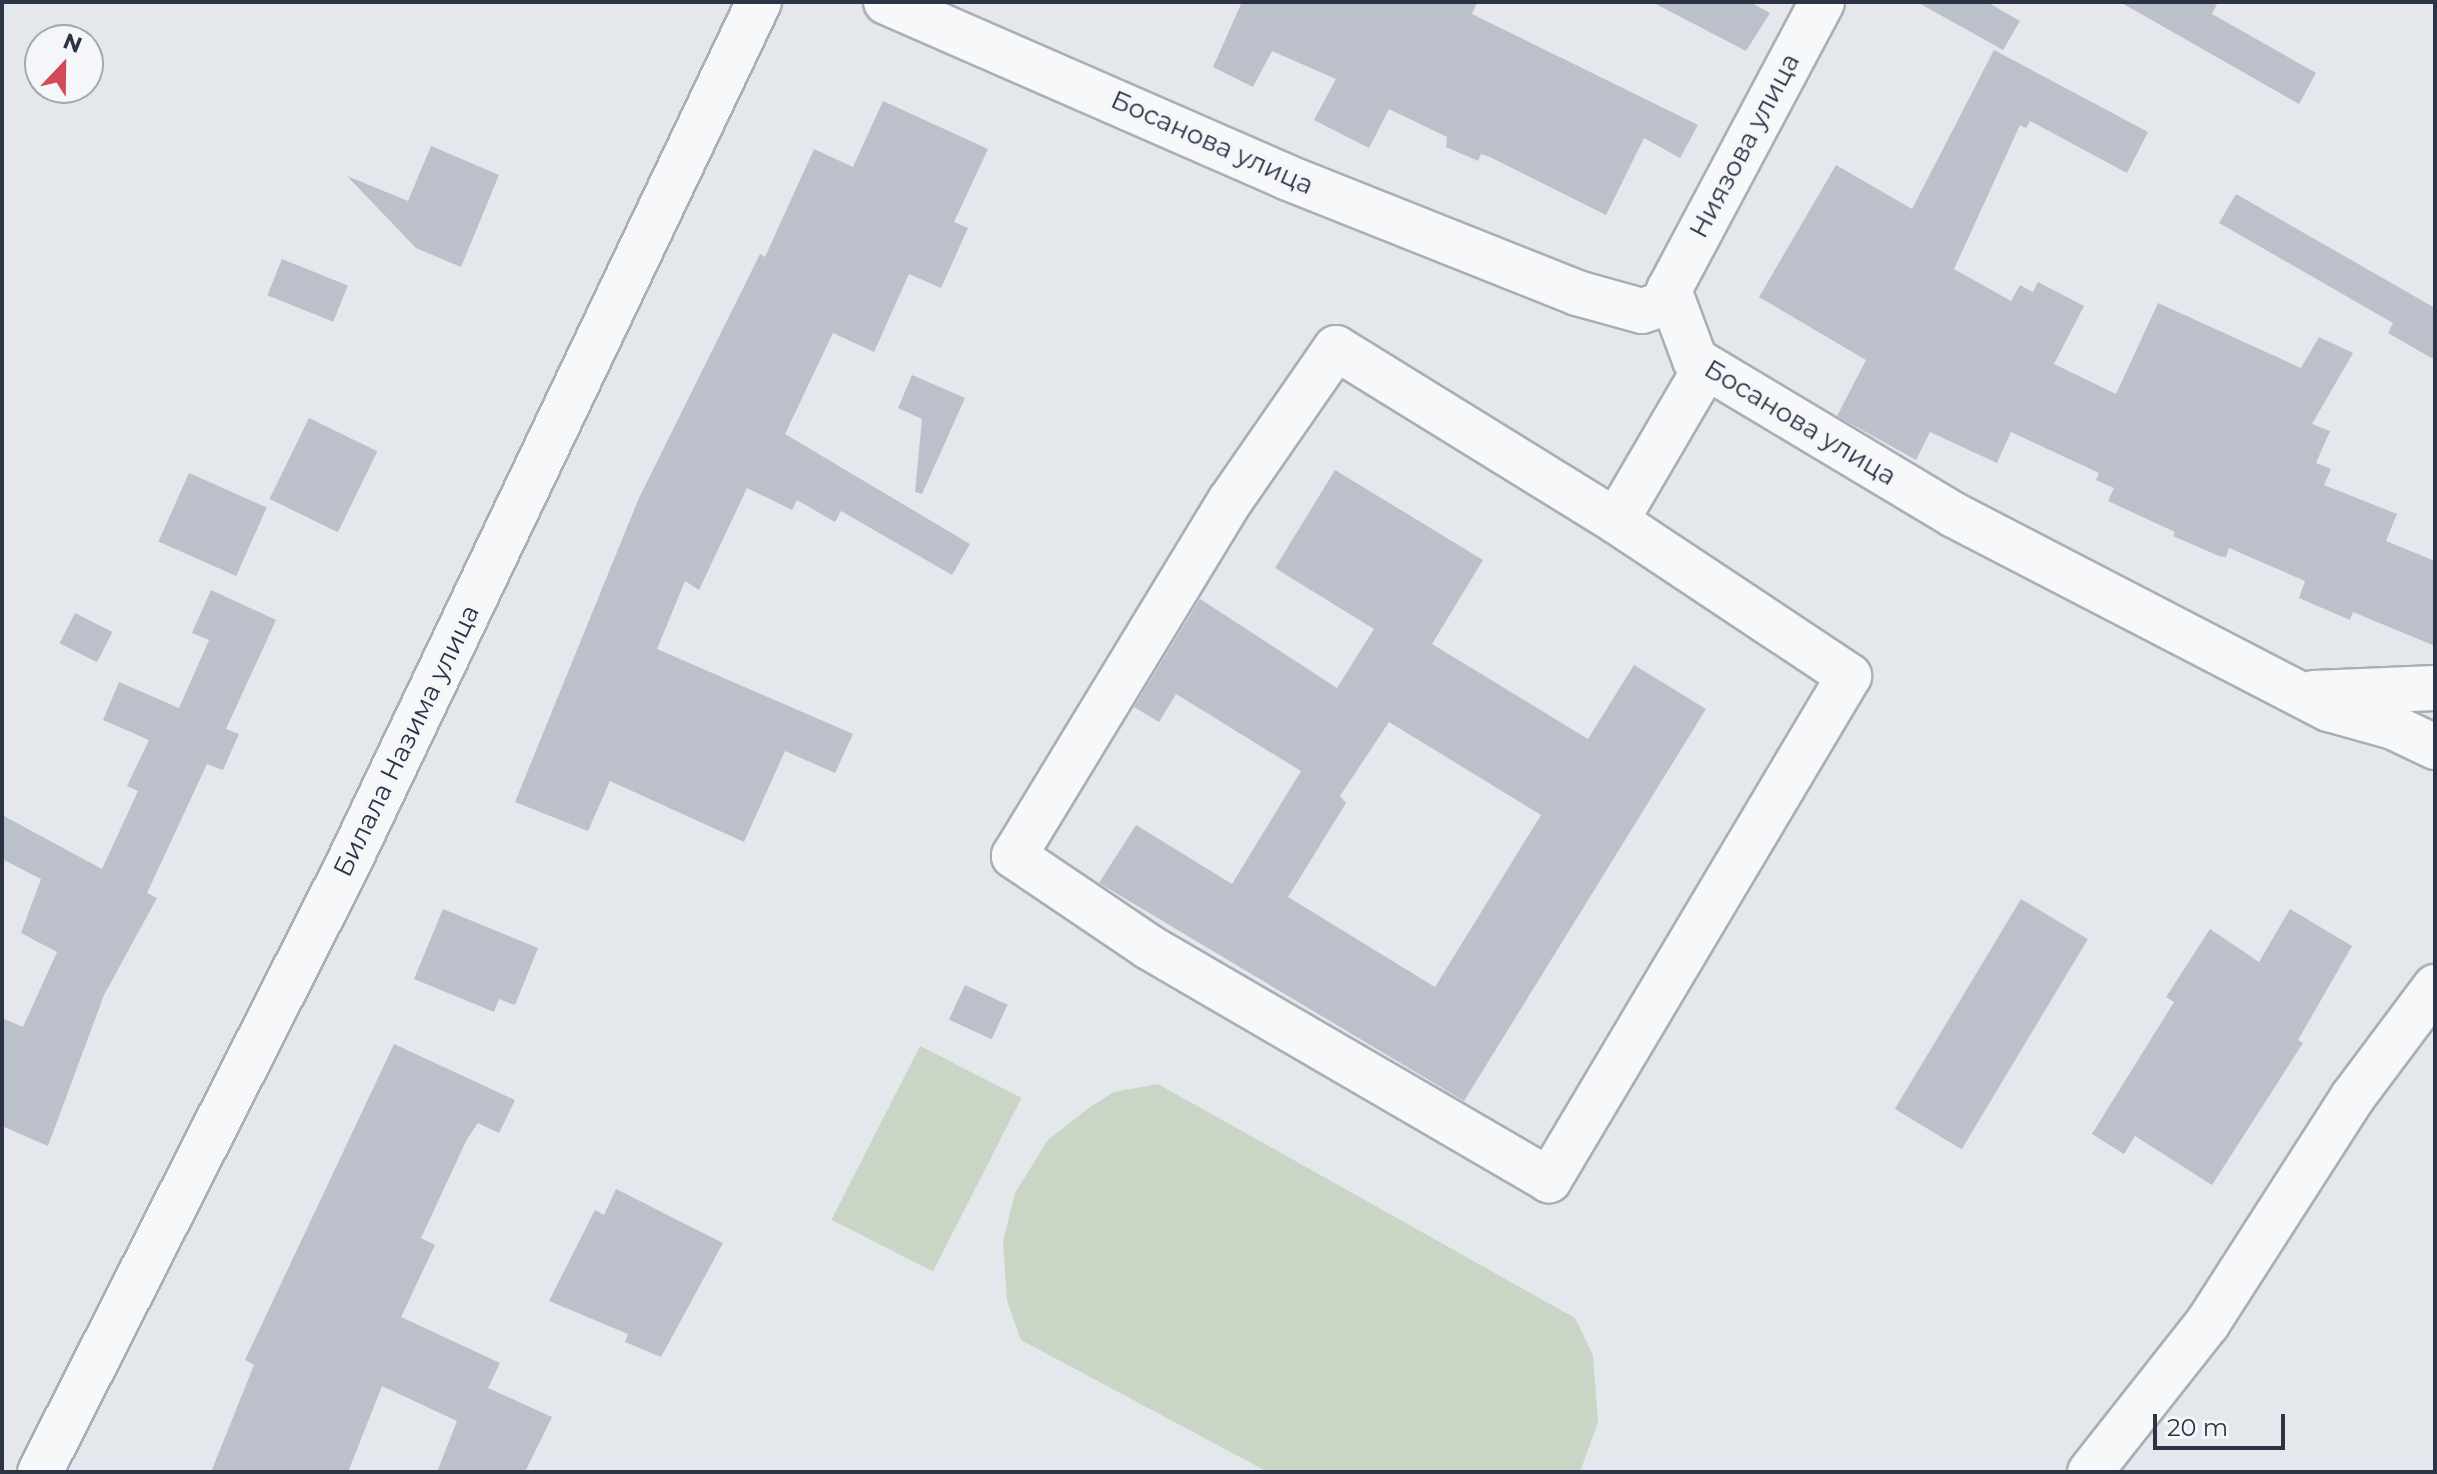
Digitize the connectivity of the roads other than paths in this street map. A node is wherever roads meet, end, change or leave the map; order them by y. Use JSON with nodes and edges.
{"nodes":[{"id":1,"x":759,"y":2,"type":"edge"},
{"id":2,"x":886,"y":2,"type":"edge"},
{"id":3,"x":1822,"y":2,"type":"edge"},
{"id":4,"x":1669,"y":290,"type":"junction"},
{"id":5,"x":1706,"y":367,"type":"junction"},
{"id":6,"x":1616,"y":521,"type":"junction"},
{"id":7,"x":2435,"y":688,"type":"edge"},
{"id":8,"x":2298,"y":693,"type":"junction"},
{"id":9,"x":2435,"y":747,"type":"edge"},
{"id":10,"x":2435,"y":987,"type":"edge"},
{"id":11,"x":40,"y":1472,"type":"edge"},
{"id":12,"x":2090,"y":1472,"type":"edge"}],
"edges":[{"from":1,"to":11,"type":"street","name":"Билала Назима улица"},
{"from":2,"to":4,"type":"street","name":"Босанова улица"},
{"from":3,"to":4,"type":"street","name":"Ниязова улица"},
{"from":4,"to":5,"type":"street","name":"Босанова улица"},
{"from":5,"to":6,"type":"street"},
{"from":5,"to":8,"type":"street","name":"Босанова улица"},
{"from":6,"to":6,"type":"street"},
{"from":7,"to":8,"type":"street"},
{"from":8,"to":9,"type":"street","name":"Босанова улица"},
{"from":10,"to":12,"type":"street"}]}
